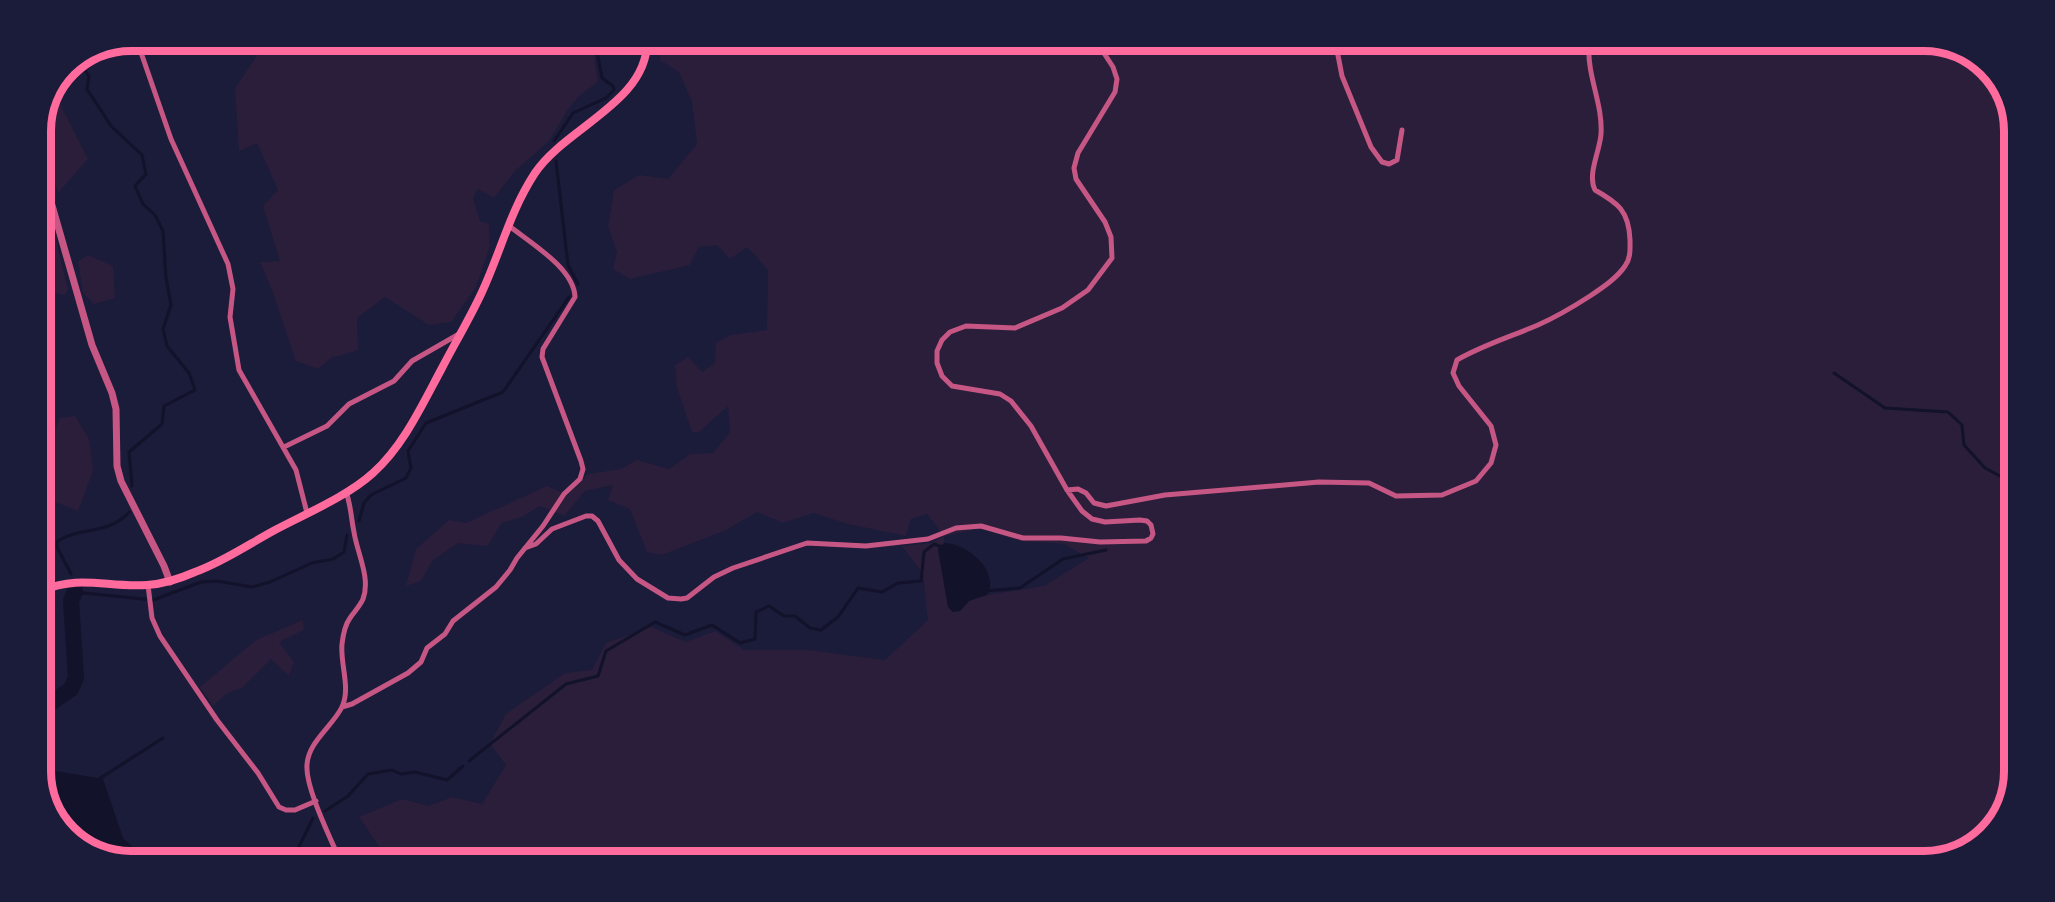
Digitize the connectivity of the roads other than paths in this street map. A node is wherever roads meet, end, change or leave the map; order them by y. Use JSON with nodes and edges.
{"nodes":[{"id":1,"x":142,"y":51,"type":"edge"},
{"id":2,"x":645,"y":51,"type":"edge"},
{"id":3,"x":1103,"y":51,"type":"edge"},
{"id":4,"x":1337,"y":51,"type":"edge"},
{"id":5,"x":1589,"y":51,"type":"edge"},
{"id":6,"x":1402,"y":130,"type":"dead end"},
{"id":7,"x":51,"y":202,"type":"edge"},
{"id":8,"x":508,"y":225,"type":"junction"},
{"id":9,"x":460,"y":333,"type":"junction"},
{"id":10,"x":284,"y":447,"type":"junction"},
{"id":11,"x":1067,"y":490,"type":"junction"},
{"id":12,"x":346,"y":492,"type":"junction"},
{"id":13,"x":307,"y":513,"type":"junction"},
{"id":14,"x":525,"y":548,"type":"junction"},
{"id":15,"x":170,"y":582,"type":"junction"},
{"id":16,"x":148,"y":585,"type":"junction"},
{"id":17,"x":51,"y":586,"type":"edge"},
{"id":18,"x":342,"y":707,"type":"junction"},
{"id":19,"x":316,"y":801,"type":"junction"},
{"id":20,"x":336,"y":851,"type":"edge"}],
"edges":[{"from":1,"to":10,"type":"street"},
{"from":2,"to":8,"type":"main road"},
{"from":3,"to":11,"type":"street"},
{"from":4,"to":6,"type":"street"},
{"from":5,"to":11,"type":"street"},
{"from":7,"to":15,"type":"street"},
{"from":8,"to":9,"type":"main road"},
{"from":8,"to":14,"type":"street"},
{"from":9,"to":10,"type":"street"},
{"from":9,"to":12,"type":"main road"},
{"from":10,"to":13,"type":"street"},
{"from":11,"to":14,"type":"street"},
{"from":12,"to":13,"type":"main road"},
{"from":12,"to":18,"type":"street"},
{"from":13,"to":15,"type":"main road"},
{"from":14,"to":18,"type":"street"},
{"from":15,"to":16,"type":"main road"},
{"from":16,"to":17,"type":"main road"},
{"from":16,"to":19,"type":"street"},
{"from":18,"to":19,"type":"street"},
{"from":19,"to":20,"type":"street"}]}
